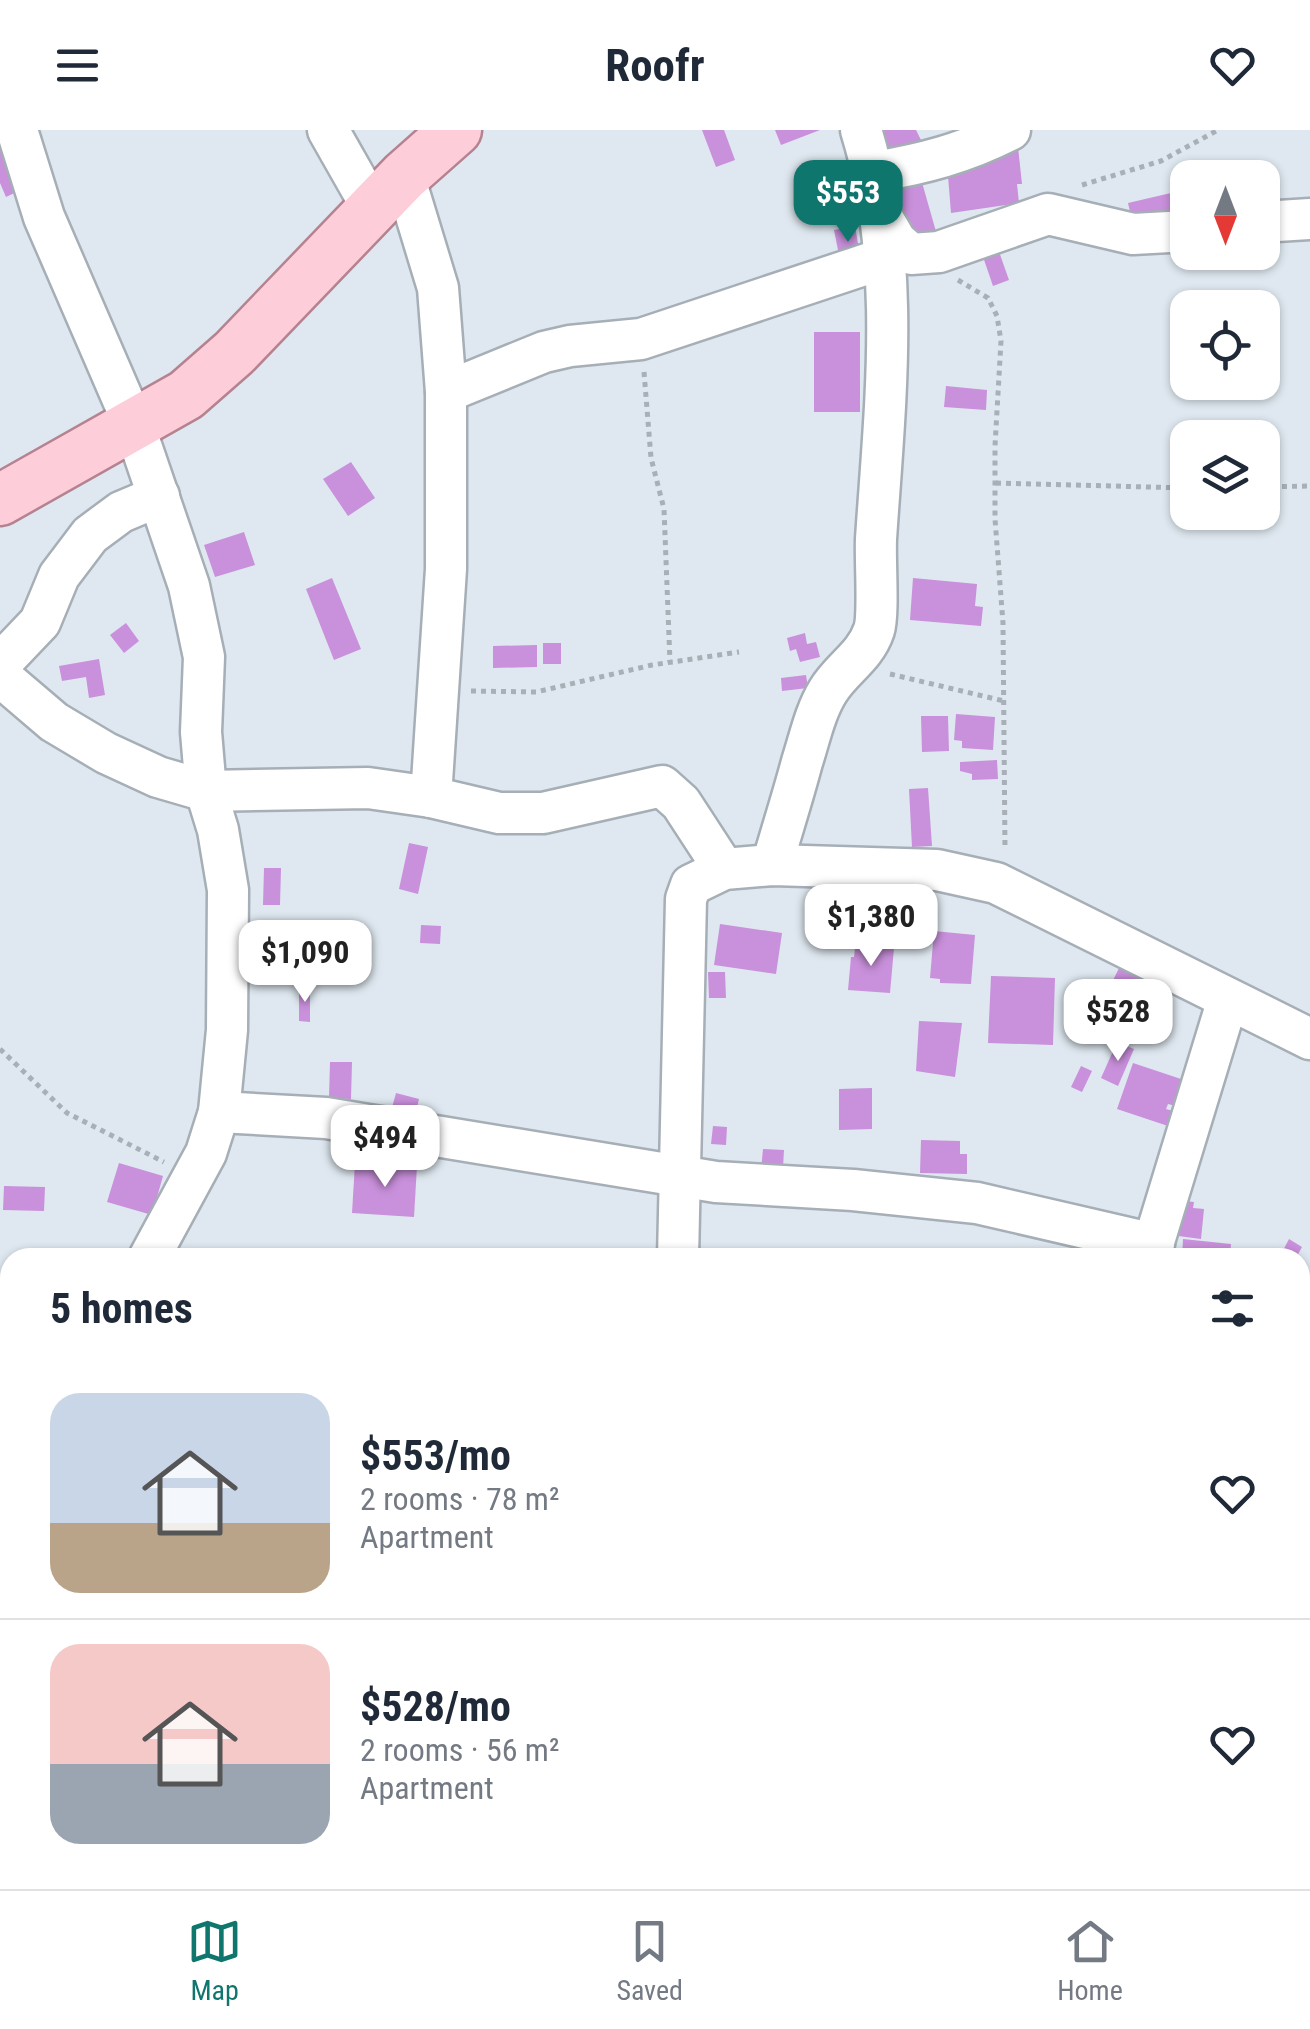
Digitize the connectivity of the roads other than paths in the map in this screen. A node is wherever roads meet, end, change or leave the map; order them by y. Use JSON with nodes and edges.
{"nodes":[{"id":1,"x":18,"y":130,"type":"edge"},
{"id":2,"x":328,"y":130,"type":"edge"},
{"id":3,"x":456,"y":130,"type":"edge"},
{"id":4,"x":861,"y":130,"type":"edge"},
{"id":5,"x":1010,"y":130,"type":"edge"},
{"id":6,"x":874,"y":172,"type":"junction"},
{"id":7,"x":389,"y":193,"type":"junction"},
{"id":8,"x":1310,"y":219,"type":"edge"},
{"id":9,"x":1280,"y":221,"type":"edge"},
{"id":10,"x":1170,"y":232,"type":"edge"},
{"id":11,"x":898,"y":256,"type":"junction"},
{"id":12,"x":446,"y":392,"type":"junction"},
{"id":13,"x":134,"y":425,"type":"junction"},
{"id":14,"x":159,"y":496,"type":"junction"},
{"id":15,"x":0,"y":500,"type":"edge"},
{"id":16,"x":0,"y":664,"type":"edge"},
{"id":17,"x":0,"y":676,"type":"edge"},
{"id":18,"x":206,"y":791,"type":"junction"},
{"id":19,"x":431,"y":797,"type":"junction"},
{"id":20,"x":772,"y":864,"type":"junction"},
{"id":21,"x":724,"y":868,"type":"junction"},
{"id":22,"x":1228,"y":999,"type":"junction"},
{"id":23,"x":1310,"y":1039,"type":"edge"},
{"id":24,"x":218,"y":1112,"type":"junction"},
{"id":25,"x":680,"y":1176,"type":"junction"},
{"id":26,"x":153,"y":1248,"type":"edge"},
{"id":27,"x":678,"y":1248,"type":"edge"},
{"id":28,"x":1141,"y":1248,"type":"edge"},
{"id":29,"x":1153,"y":1248,"type":"edge"}],
"edges":[{"from":1,"to":13,"type":"street"},
{"from":2,"to":7,"type":"street"},
{"from":3,"to":7,"type":"main road"},
{"from":4,"to":6,"type":"street"},
{"from":5,"to":6,"type":"street"},
{"from":6,"to":11,"type":"street"},
{"from":7,"to":12,"type":"street"},
{"from":7,"to":13,"type":"main road"},
{"from":8,"to":9,"type":"street"},
{"from":10,"to":11,"type":"street"},
{"from":11,"to":12,"type":"street"},
{"from":11,"to":20,"type":"street"},
{"from":12,"to":19,"type":"street"},
{"from":13,"to":14,"type":"street"},
{"from":13,"to":15,"type":"main road"},
{"from":14,"to":16,"type":"street"},
{"from":14,"to":18,"type":"street"},
{"from":17,"to":18,"type":"street"},
{"from":18,"to":19,"type":"street"},
{"from":18,"to":24,"type":"street"},
{"from":19,"to":21,"type":"street"},
{"from":20,"to":21,"type":"street"},
{"from":20,"to":22,"type":"street"},
{"from":21,"to":25,"type":"street"},
{"from":22,"to":23,"type":"street"},
{"from":22,"to":29,"type":"street"},
{"from":24,"to":25,"type":"street"},
{"from":24,"to":26,"type":"street"},
{"from":25,"to":27,"type":"street"},
{"from":25,"to":28,"type":"street"}]}
